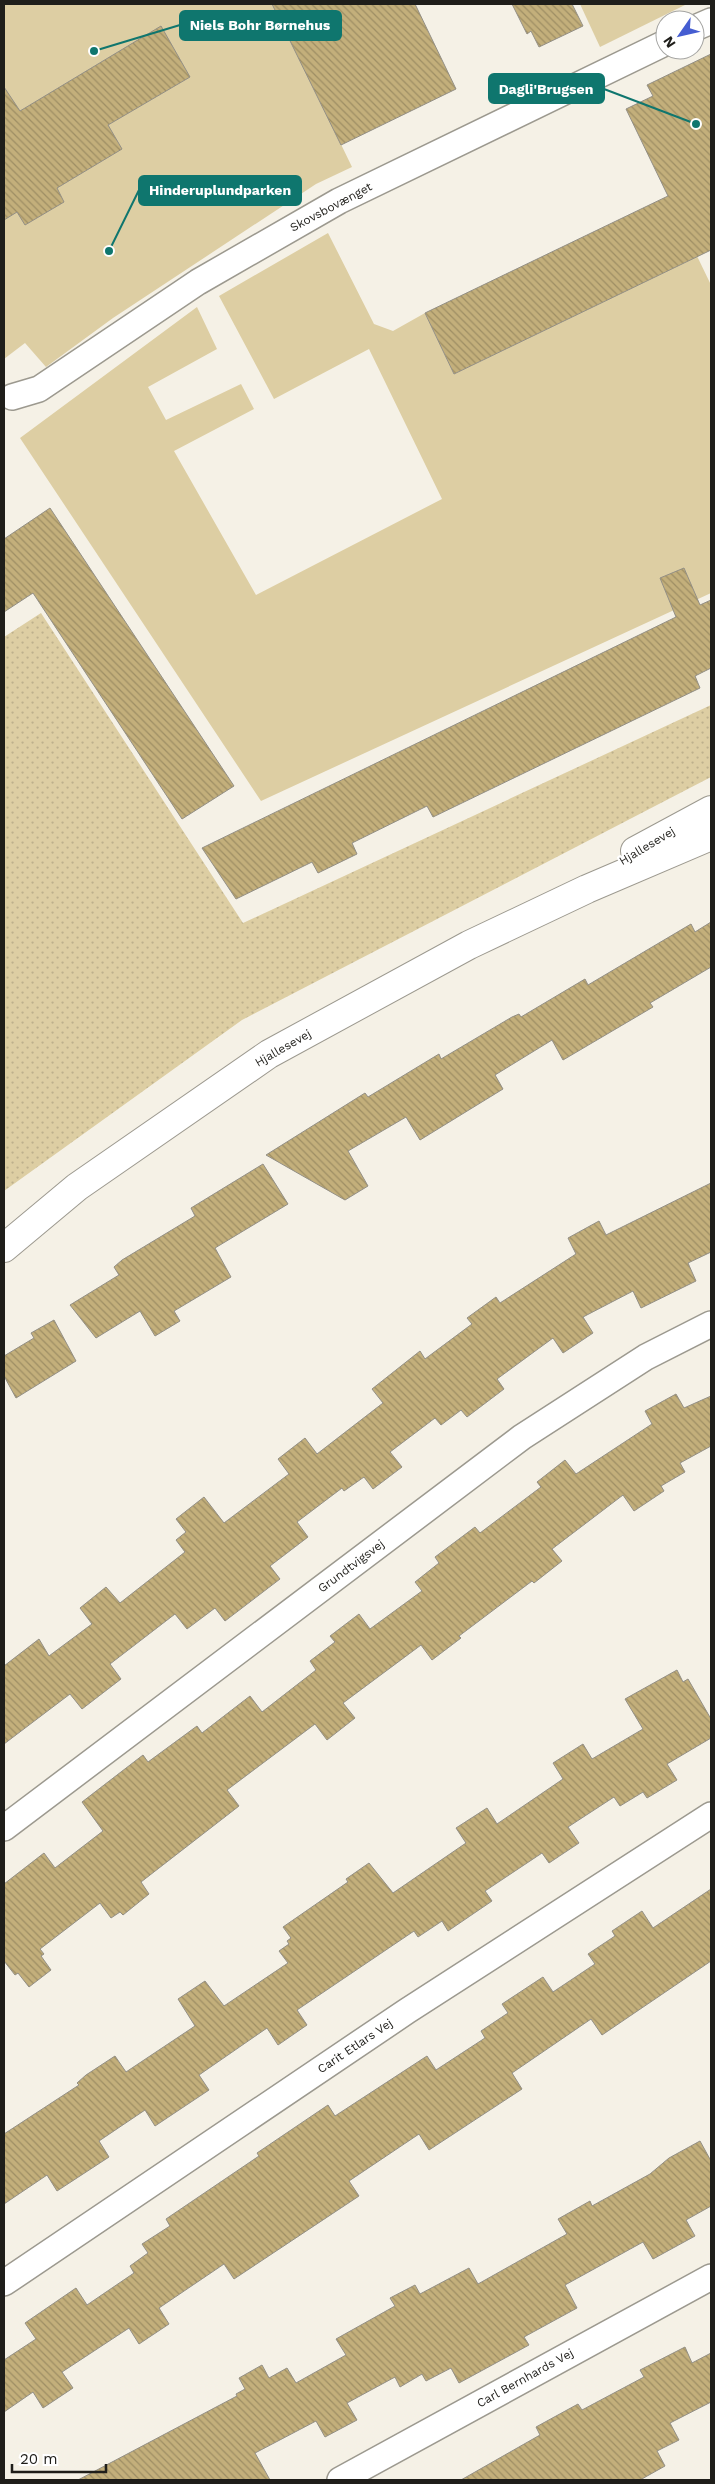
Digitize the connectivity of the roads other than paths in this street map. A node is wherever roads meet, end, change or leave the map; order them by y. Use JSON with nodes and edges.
{"nodes":[{"id":1,"x":655,"y":48,"type":"edge"},
{"id":2,"x":12,"y":397,"type":"dead end"},
{"id":3,"x":711,"y":810,"type":"edge"},
{"id":4,"x":711,"y":836,"type":"edge"},
{"id":5,"x":586,"y":889,"type":"junction"},
{"id":6,"x":4,"y":1248,"type":"edge"},
{"id":7,"x":711,"y":1324,"type":"edge"},
{"id":8,"x":711,"y":1815,"type":"edge"},
{"id":9,"x":4,"y":1828,"type":"edge"},
{"id":10,"x":711,"y":2277,"type":"edge"},
{"id":11,"x":4,"y":2283,"type":"edge"},
{"id":12,"x":340,"y":2480,"type":"edge"}],
"edges":[{"from":1,"to":2,"type":"street","name":"Skovsbovænget"},
{"from":3,"to":5,"type":"main road","name":"Hjallesevej"},
{"from":4,"to":5,"type":"main road","name":"Hjallesevej"},
{"from":5,"to":6,"type":"main road","name":"Hjallesevej"},
{"from":7,"to":9,"type":"street","name":"Grundtvigsvej"},
{"from":8,"to":11,"type":"street","name":"Carit Etlars Vej"},
{"from":10,"to":12,"type":"street","name":"Carl Bernhards Vej"}]}
